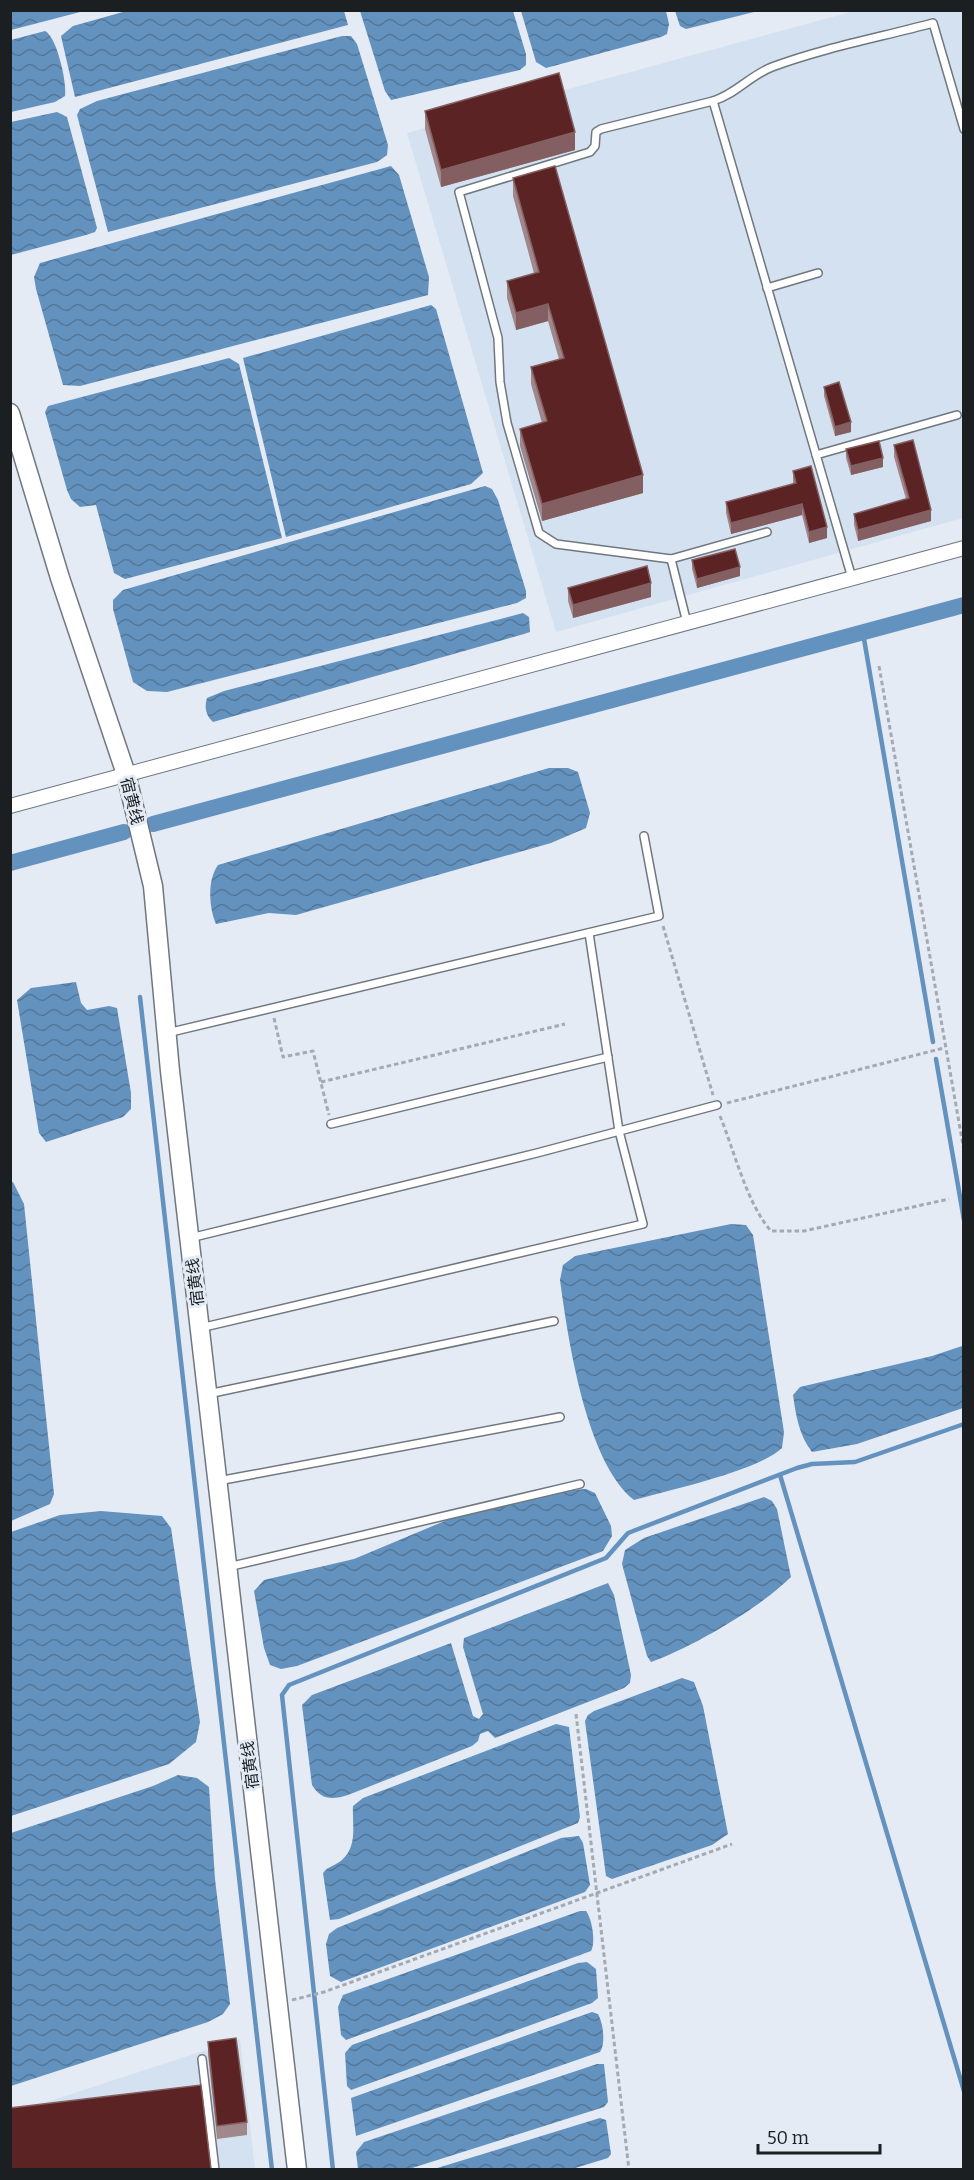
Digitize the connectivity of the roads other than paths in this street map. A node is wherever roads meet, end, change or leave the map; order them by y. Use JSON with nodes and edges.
{"nodes":[{"id":1,"x":713,"y":101,"type":"junction"},
{"id":2,"x":963,"y":129,"type":"edge"},
{"id":3,"x":818,"y":273,"type":"dead end"},
{"id":4,"x":767,"y":288,"type":"junction"},
{"id":5,"x":10,"y":413,"type":"edge"},
{"id":6,"x":957,"y":415,"type":"dead end"},
{"id":7,"x":816,"y":455,"type":"junction"},
{"id":8,"x":767,"y":532,"type":"dead end"},
{"id":9,"x":963,"y":548,"type":"edge"},
{"id":10,"x":671,"y":560,"type":"junction"},
{"id":11,"x":852,"y":578,"type":"junction"},
{"id":12,"x":687,"y":623,"type":"junction"},
{"id":13,"x":126,"y":774,"type":"junction"},
{"id":14,"x":10,"y":806,"type":"edge"},
{"id":15,"x":644,"y":836,"type":"dead end"},
{"id":16,"x":589,"y":933,"type":"junction"},
{"id":17,"x":167,"y":1033,"type":"junction"},
{"id":18,"x":608,"y":1057,"type":"junction"},
{"id":19,"x":717,"y":1106,"type":"road end"},
{"id":20,"x":331,"y":1124,"type":"road end"},
{"id":21,"x":619,"y":1131,"type":"junction"},
{"id":22,"x":190,"y":1238,"type":"junction"},
{"id":23,"x":554,"y":1321,"type":"dead end"},
{"id":24,"x":200,"y":1328,"type":"junction"},
{"id":25,"x":208,"y":1394,"type":"junction"},
{"id":26,"x":560,"y":1417,"type":"dead end"},
{"id":27,"x":218,"y":1481,"type":"junction"},
{"id":28,"x":580,"y":1484,"type":"dead end"},
{"id":29,"x":228,"y":1567,"type":"junction"},
{"id":30,"x":202,"y":2059,"type":"dead end"},
{"id":31,"x":215,"y":2169,"type":"edge"},
{"id":32,"x":297,"y":2169,"type":"edge"}],
"edges":[{"from":1,"to":2,"type":"lane"},
{"from":1,"to":4,"type":"lane"},
{"from":1,"to":10,"type":"lane"},
{"from":3,"to":4,"type":"lane"},
{"from":4,"to":7,"type":"lane"},
{"from":5,"to":13,"type":"main road","name":"宿黄线"},
{"from":6,"to":7,"type":"lane"},
{"from":7,"to":11,"type":"lane"},
{"from":8,"to":10,"type":"lane"},
{"from":9,"to":11,"type":"street"},
{"from":10,"to":12,"type":"lane"},
{"from":11,"to":12,"type":"street"},
{"from":12,"to":13,"type":"street"},
{"from":13,"to":14,"type":"street"},
{"from":13,"to":17,"type":"main road","name":"宿黄线"},
{"from":15,"to":16,"type":"lane"},
{"from":16,"to":17,"type":"lane"},
{"from":16,"to":18,"type":"lane"},
{"from":17,"to":22,"type":"main road","name":"宿黄线"},
{"from":18,"to":20,"type":"lane"},
{"from":18,"to":21,"type":"lane"},
{"from":19,"to":21,"type":"lane"},
{"from":21,"to":22,"type":"lane"},
{"from":21,"to":24,"type":"lane"},
{"from":22,"to":24,"type":"main road","name":"宿黄线"},
{"from":23,"to":25,"type":"lane"},
{"from":24,"to":25,"type":"main road","name":"宿黄线"},
{"from":25,"to":27,"type":"main road","name":"宿黄线"},
{"from":26,"to":27,"type":"lane"},
{"from":27,"to":29,"type":"main road","name":"宿黄线"},
{"from":28,"to":29,"type":"lane"},
{"from":29,"to":32,"type":"main road","name":"宿黄线"},
{"from":30,"to":31,"type":"lane"}]}
